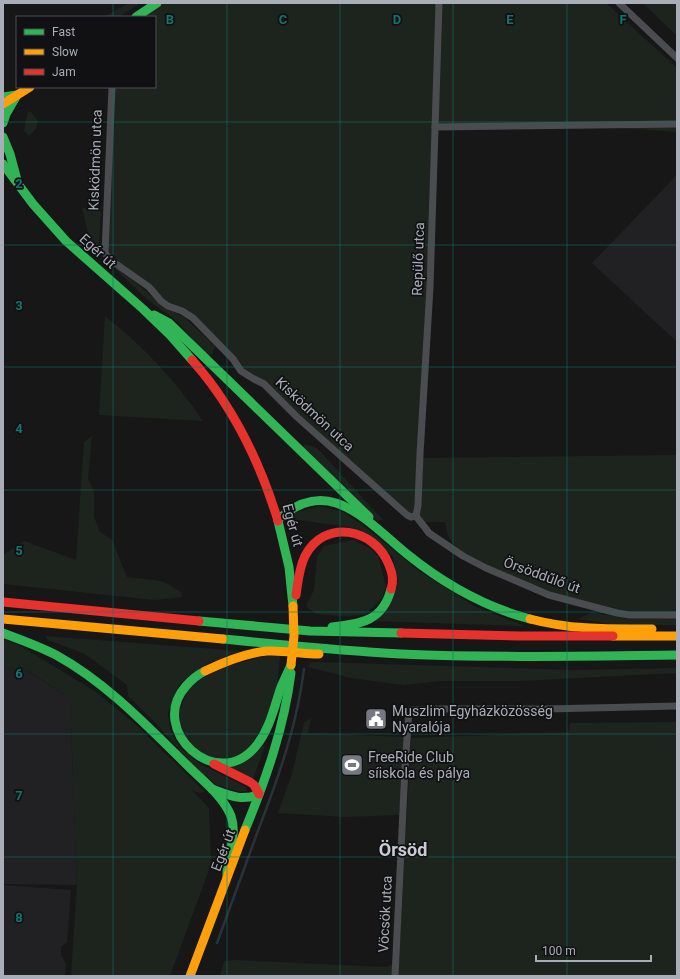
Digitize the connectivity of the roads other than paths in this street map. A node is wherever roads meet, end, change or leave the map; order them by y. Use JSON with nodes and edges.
{"nodes":[{"id":1,"x":157,"y":3,"type":"edge"},
{"id":2,"x":439,"y":3,"type":"edge"},
{"id":3,"x":619,"y":3,"type":"edge"},
{"id":4,"x":138,"y":16,"type":"edge"},
{"id":5,"x":677,"y":58,"type":"edge"},
{"id":6,"x":28,"y":88,"type":"edge"},
{"id":7,"x":112,"y":88,"type":"edge"},
{"id":8,"x":18,"y":95,"type":"junction"},
{"id":9,"x":3,"y":97,"type":"edge"},
{"id":10,"x":3,"y":104,"type":"edge"},
{"id":11,"x":3,"y":123,"type":"edge"},
{"id":12,"x":677,"y":124,"type":"edge"},
{"id":13,"x":435,"y":127,"type":"junction"},
{"id":14,"x":3,"y":137,"type":"edge"},
{"id":15,"x":3,"y":164,"type":"edge"},
{"id":16,"x":18,"y":186,"type":"junction"},
{"id":17,"x":144,"y":309,"type":"junction"},
{"id":18,"x":416,"y":516,"type":"junction"},
{"id":19,"x":278,"y":520,"type":"junction"},
{"id":20,"x":396,"y":544,"type":"junction"},
{"id":21,"x":3,"y":602,"type":"edge"},
{"id":22,"x":293,"y":606,"type":"junction"},
{"id":23,"x":677,"y":615,"type":"edge"},
{"id":24,"x":3,"y":619,"type":"edge"},
{"id":25,"x":310,"y":632,"type":"junction"},
{"id":26,"x":3,"y":633,"type":"edge"},
{"id":27,"x":677,"y":636,"type":"edge"},
{"id":28,"x":347,"y":651,"type":"junction"},
{"id":29,"x":677,"y":655,"type":"edge"},
{"id":30,"x":291,"y":665,"type":"junction"},
{"id":31,"x":677,"y":706,"type":"edge"},
{"id":32,"x":211,"y":762,"type":"junction"},
{"id":33,"x":211,"y":788,"type":"junction"},
{"id":34,"x":259,"y":794,"type":"junction"},
{"id":35,"x":227,"y":876,"type":"junction"},
{"id":36,"x":190,"y":976,"type":"edge"},
{"id":37,"x":396,"y":976,"type":"edge"}],
"edges":[{"from":1,"to":4,"type":"main road"},
{"from":2,"to":13,"type":"street","name":"Repülő utca"},
{"from":3,"to":5,"type":"street"},
{"from":6,"to":8,"type":"main road"},
{"from":7,"to":18,"type":"street","name":"Kisködmön utca"},
{"from":8,"to":9,"type":"main road"},
{"from":8,"to":10,"type":"main road"},
{"from":8,"to":11,"type":"main road"},
{"from":12,"to":13,"type":"street"},
{"from":13,"to":18,"type":"street","name":"Repülő utca"},
{"from":14,"to":16,"type":"main road"},
{"from":15,"to":16,"type":"main road","name":"Egér út"},
{"from":16,"to":17,"type":"main road","name":"Egér út"},
{"from":17,"to":19,"type":"main road","name":"Egér út"},
{"from":17,"to":20,"type":"main road"},
{"from":18,"to":23,"type":"street","name":"Örsöddűlő út"},
{"from":19,"to":20,"type":"main road"},
{"from":19,"to":22,"type":"main road","name":"Egér út"},
{"from":20,"to":27,"type":"main road"},
{"from":21,"to":25,"type":"main road"},
{"from":22,"to":25,"type":"main road"},
{"from":22,"to":30,"type":"main road","name":"Egér út","bridge":true},
{"from":24,"to":28,"type":"main road"},
{"from":25,"to":27,"type":"main road"},
{"from":26,"to":33,"type":"main road"},
{"from":28,"to":29,"type":"main road"},
{"from":28,"to":32,"type":"main road"},
{"from":30,"to":32,"type":"main road"},
{"from":30,"to":34,"type":"main road","name":"Egér út"},
{"from":31,"to":37,"type":"street","name":"Vöcsök utca"},
{"from":32,"to":34,"type":"main road"},
{"from":33,"to":34,"type":"main road"},
{"from":33,"to":35,"type":"main road"},
{"from":34,"to":35,"type":"main road","name":"Egér út"},
{"from":35,"to":36,"type":"main road","name":"Egér út"}]}
